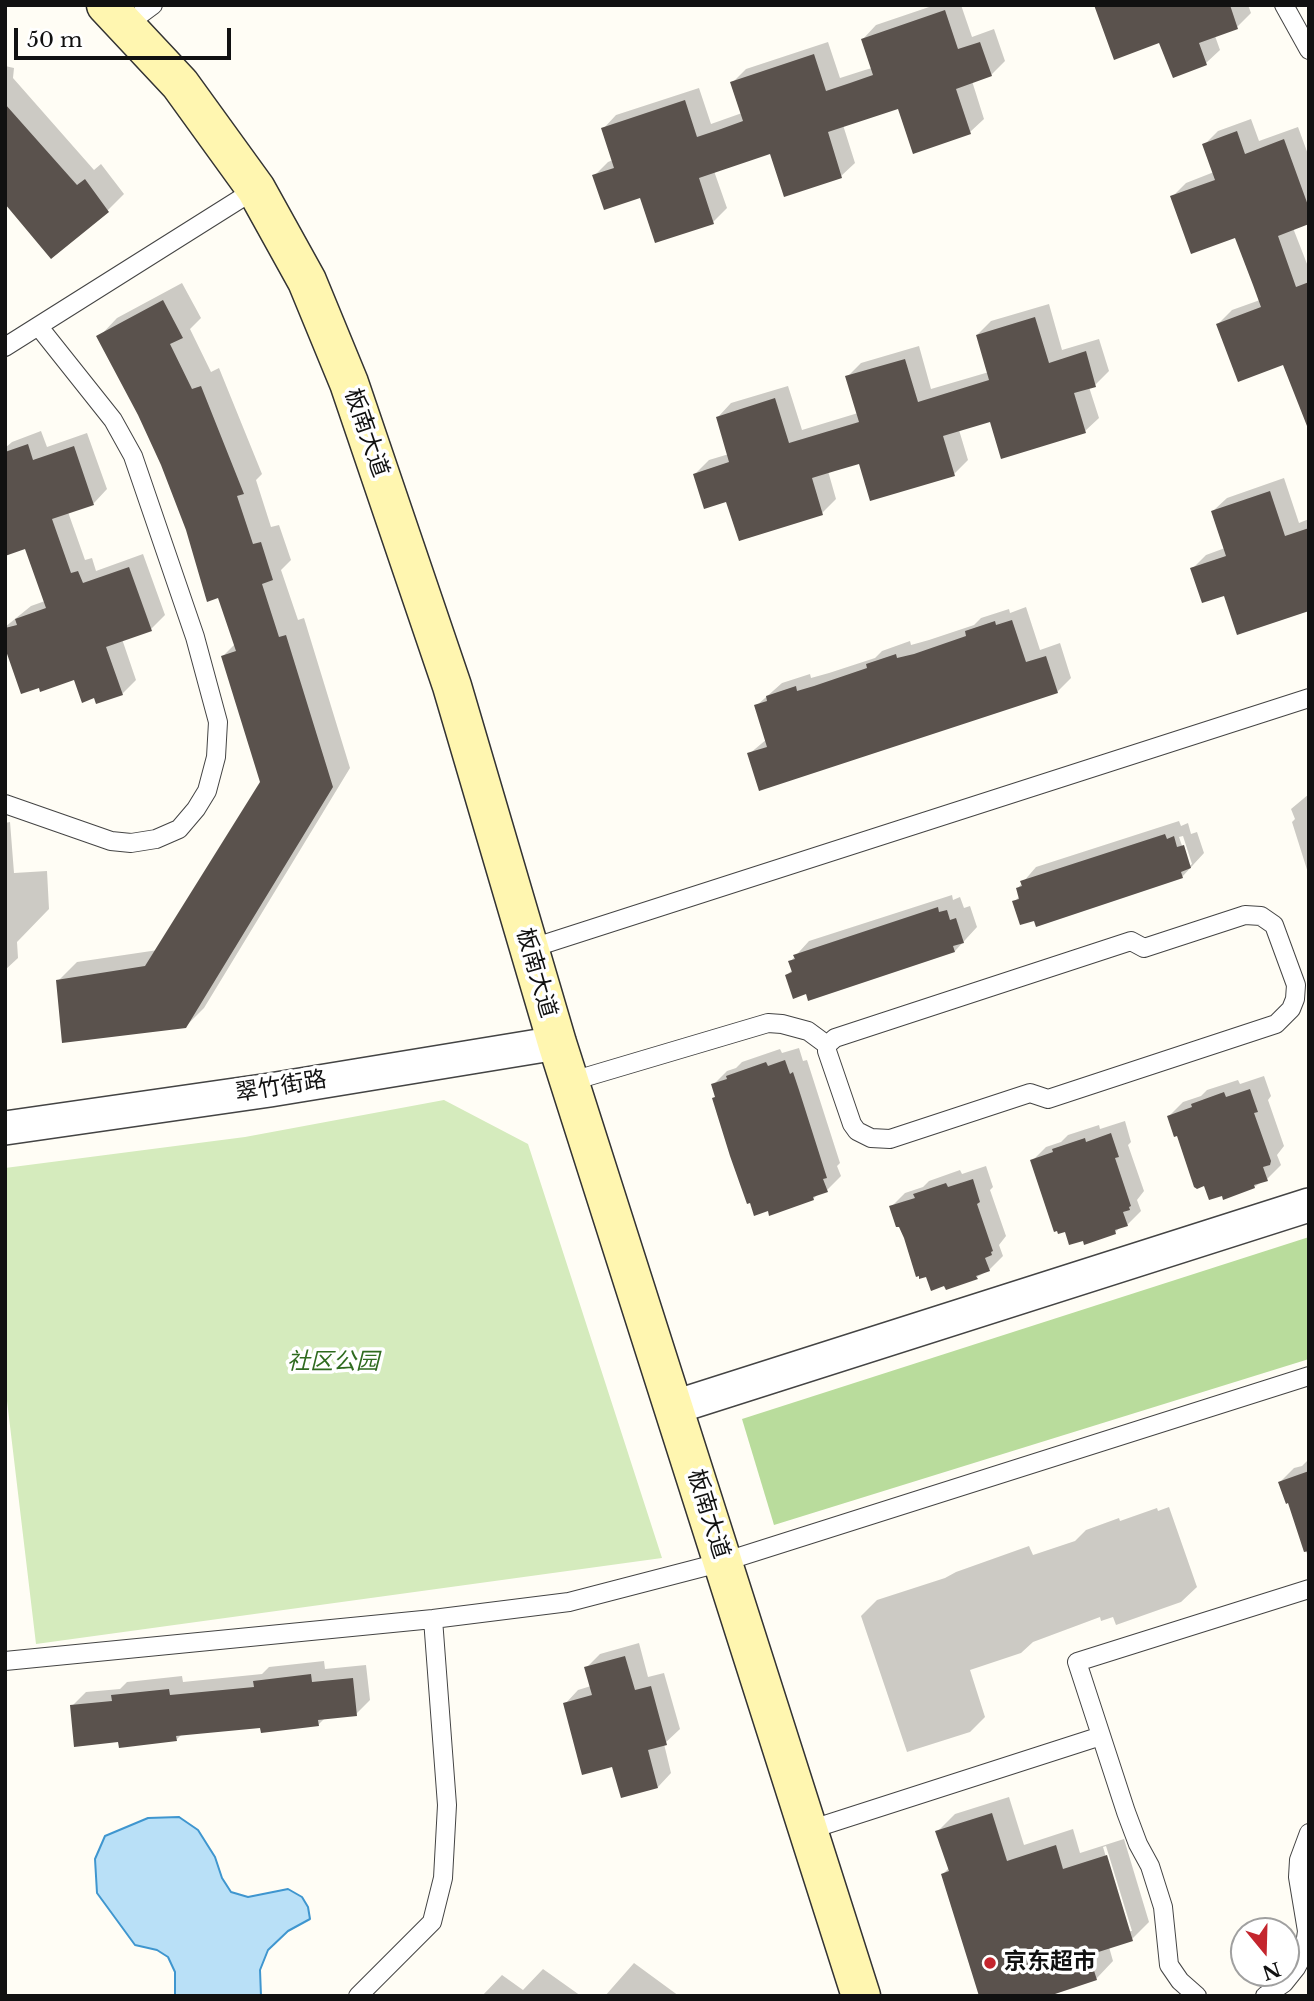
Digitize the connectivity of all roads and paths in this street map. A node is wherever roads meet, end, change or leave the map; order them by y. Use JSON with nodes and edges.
{"nodes":[{"id":1,"x":1284,"y":5,"type":"edge"},
{"id":2,"x":128,"y":12,"type":"edge"},
{"id":3,"x":1309,"y":50,"type":"edge"},
{"id":4,"x":256,"y":189,"type":"junction"},
{"id":5,"x":39,"y":327,"type":"junction"},
{"id":6,"x":5,"y":347,"type":"edge"},
{"id":7,"x":1309,"y":698,"type":"edge"},
{"id":8,"x":5,"y":804,"type":"edge"},
{"id":9,"x":529,"y":949,"type":"junction"},
{"id":10,"x":557,"y":1044,"type":"junction"},
{"id":11,"x":827,"y":1045,"type":"junction"},
{"id":12,"x":569,"y":1082,"type":"junction"},
{"id":13,"x":5,"y":1128,"type":"edge"},
{"id":14,"x":1309,"y":1205,"type":"edge"},
{"id":15,"x":1309,"y":1376,"type":"edge"},
{"id":16,"x":675,"y":1407,"type":"junction"},
{"id":17,"x":723,"y":1562,"type":"junction"},
{"id":18,"x":1309,"y":1589,"type":"edge"},
{"id":19,"x":433,"y":1619,"type":"junction"},
{"id":20,"x":5,"y":1661,"type":"edge"},
{"id":21,"x":1101,"y":1736,"type":"junction"},
{"id":22,"x":809,"y":1830,"type":"junction"},
{"id":23,"x":1309,"y":1833,"type":"edge"},
{"id":24,"x":358,"y":1996,"type":"edge"},
{"id":25,"x":861,"y":1996,"type":"edge"},
{"id":26,"x":1198,"y":1996,"type":"edge"},
{"id":27,"x":1265,"y":1996,"type":"edge"}],
"edges":[{"from":1,"to":3,"type":"lane"},
{"from":2,"to":4,"type":"main road","name":"板南大道"},
{"from":4,"to":5,"type":"lane"},
{"from":4,"to":9,"type":"main road","name":"板南大道"},
{"from":5,"to":6,"type":"lane"},
{"from":5,"to":8,"type":"lane"},
{"from":7,"to":9,"type":"lane"},
{"from":9,"to":10,"type":"main road","name":"板南大道"},
{"from":10,"to":12,"type":"main road","name":"板南大道"},
{"from":10,"to":13,"type":"street","name":"翠竹街路"},
{"from":11,"to":11,"type":"lane"},
{"from":11,"to":12,"type":"lane"},
{"from":12,"to":16,"type":"main road","name":"板南大道"},
{"from":14,"to":16,"type":"street"},
{"from":15,"to":17,"type":"lane"},
{"from":16,"to":17,"type":"main road","name":"板南大道"},
{"from":17,"to":19,"type":"lane"},
{"from":17,"to":22,"type":"main road","name":"板南大道"},
{"from":18,"to":21,"type":"lane"},
{"from":19,"to":20,"type":"lane"},
{"from":19,"to":24,"type":"lane"},
{"from":21,"to":22,"type":"lane"},
{"from":21,"to":26,"type":"lane"},
{"from":22,"to":25,"type":"main road","name":"板南大道"},
{"from":23,"to":27,"type":"lane"}]}
